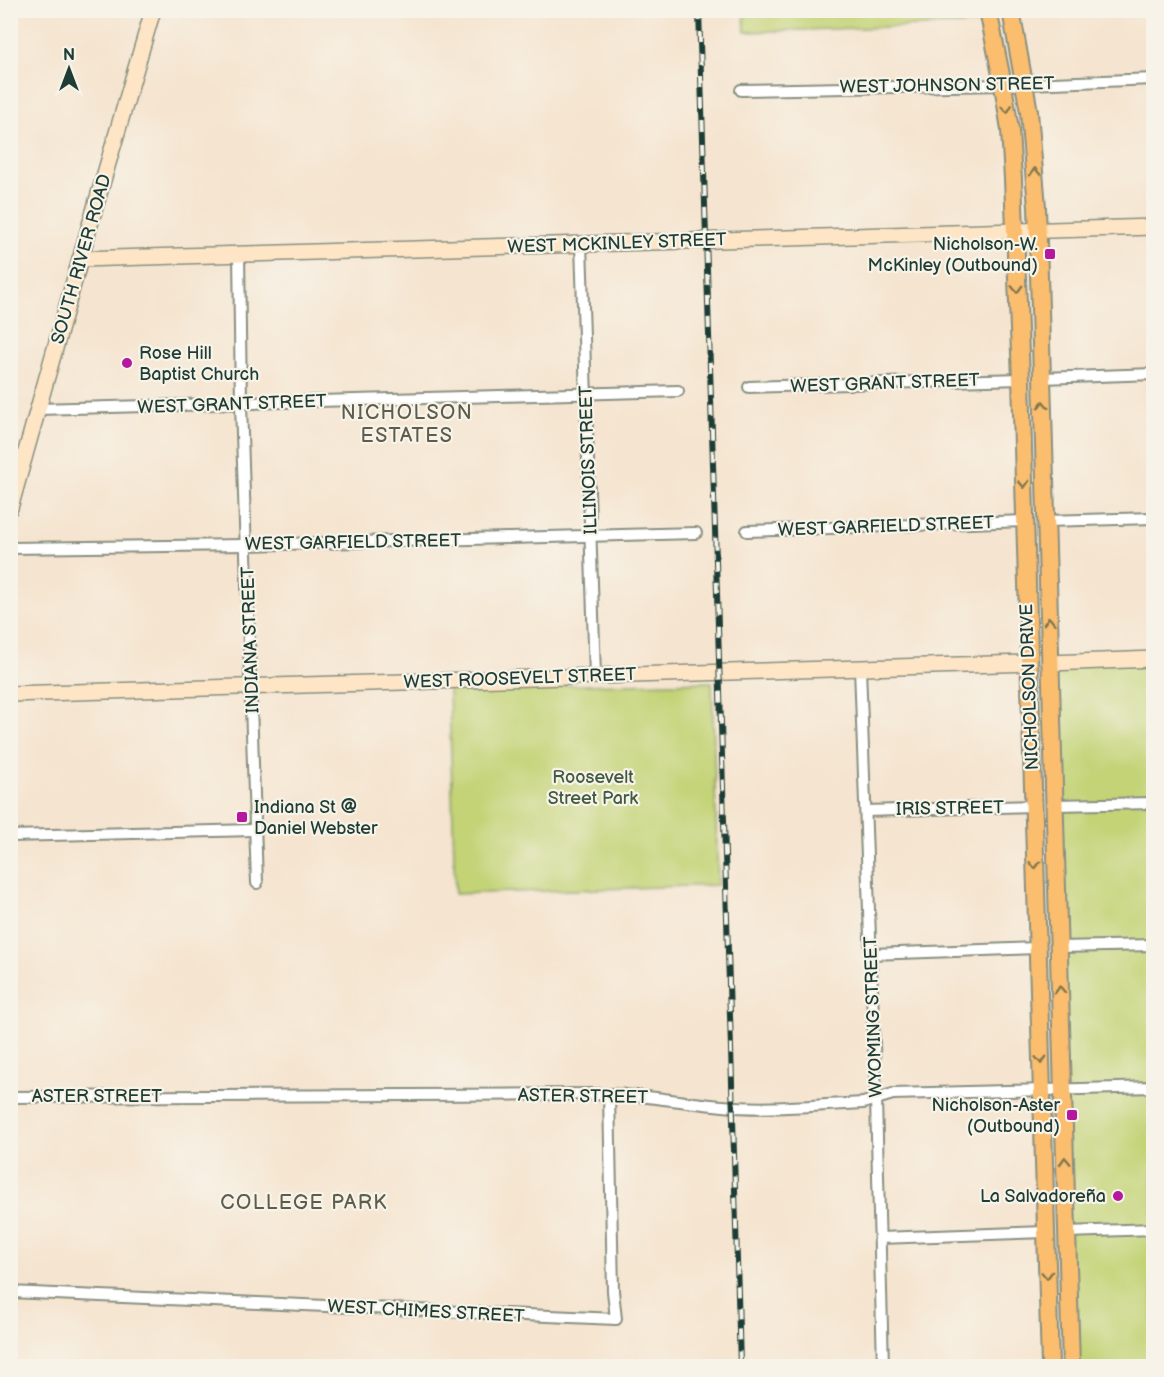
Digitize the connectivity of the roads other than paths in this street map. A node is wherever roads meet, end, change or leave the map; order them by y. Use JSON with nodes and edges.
{"nodes":[{"id":1,"x":153,"y":10,"type":"edge"},
{"id":2,"x":988,"y":10,"type":"edge"},
{"id":3,"x":1011,"y":10,"type":"edge"},
{"id":4,"x":1154,"y":79,"type":"edge"},
{"id":5,"x":1024,"y":84,"type":"junction"},
{"id":6,"x":1003,"y":85,"type":"junction"},
{"id":7,"x":741,"y":90,"type":"dead end"},
{"id":8,"x":1154,"y":227,"type":"edge"},
{"id":9,"x":1037,"y":230,"type":"junction"},
{"id":10,"x":1016,"y":231,"type":"junction"},
{"id":11,"x":581,"y":244,"type":"junction"},
{"id":12,"x":239,"y":253,"type":"junction"},
{"id":13,"x":80,"y":259,"type":"junction"},
{"id":14,"x":1154,"y":374,"type":"edge"},
{"id":15,"x":1042,"y":378,"type":"junction"},
{"id":16,"x":1021,"y":379,"type":"junction"},
{"id":17,"x":749,"y":387,"type":"dead end"},
{"id":18,"x":678,"y":391,"type":"dead end"},
{"id":19,"x":586,"y":393,"type":"junction"},
{"id":20,"x":241,"y":404,"type":"junction"},
{"id":21,"x":38,"y":409,"type":"junction"},
{"id":22,"x":10,"y":508,"type":"edge"},
{"id":23,"x":1154,"y":518,"type":"edge"},
{"id":24,"x":1025,"y":521,"type":"junction"},
{"id":25,"x":1046,"y":521,"type":"junction"},
{"id":26,"x":747,"y":531,"type":"dead end"},
{"id":27,"x":696,"y":533,"type":"dead end"},
{"id":28,"x":590,"y":536,"type":"junction"},
{"id":29,"x":246,"y":545,"type":"junction"},
{"id":30,"x":10,"y":548,"type":"edge"},
{"id":31,"x":1026,"y":559,"type":"junction"},
{"id":32,"x":1154,"y":659,"type":"edge"},
{"id":33,"x":1029,"y":663,"type":"junction"},
{"id":34,"x":1050,"y":663,"type":"junction"},
{"id":35,"x":860,"y":668,"type":"junction"},
{"id":36,"x":595,"y":676,"type":"junction"},
{"id":37,"x":251,"y":687,"type":"junction"},
{"id":38,"x":10,"y":694,"type":"edge"},
{"id":39,"x":1054,"y":768,"type":"junction"},
{"id":40,"x":1154,"y":803,"type":"edge"},
{"id":41,"x":1055,"y":805,"type":"junction"},
{"id":42,"x":1033,"y":806,"type":"junction"},
{"id":43,"x":866,"y":810,"type":"junction"},
{"id":44,"x":255,"y":830,"type":"junction"},
{"id":45,"x":10,"y":836,"type":"edge"},
{"id":46,"x":257,"y":883,"type":"dead end"},
{"id":47,"x":1154,"y":945,"type":"edge"},
{"id":48,"x":1059,"y":947,"type":"junction"},
{"id":49,"x":1038,"y":948,"type":"junction"},
{"id":50,"x":871,"y":954,"type":"junction"},
{"id":51,"x":1154,"y":1087,"type":"edge"},
{"id":52,"x":1063,"y":1090,"type":"junction"},
{"id":53,"x":1042,"y":1091,"type":"junction"},
{"id":54,"x":609,"y":1094,"type":"junction"},
{"id":55,"x":10,"y":1097,"type":"edge"},
{"id":56,"x":876,"y":1099,"type":"junction"},
{"id":57,"x":1154,"y":1229,"type":"edge"},
{"id":58,"x":1046,"y":1232,"type":"junction"},
{"id":59,"x":1067,"y":1232,"type":"junction"},
{"id":60,"x":880,"y":1238,"type":"junction"},
{"id":61,"x":10,"y":1292,"type":"edge"},
{"id":62,"x":1051,"y":1361,"type":"edge"},
{"id":63,"x":883,"y":1366,"type":"edge"},
{"id":64,"x":1071,"y":1366,"type":"edge"}],
"edges":[{"from":1,"to":13,"type":"main road","name":"SOUTH RIVER ROAD"},
{"from":2,"to":6,"type":"main road","name":"NICHOLSON DRIVE"},
{"from":3,"to":5,"type":"main road","name":"NICHOLSON DRIVE"},
{"from":4,"to":5,"type":"street","name":"WEST JOHNSON STREET"},
{"from":5,"to":6,"type":"street","name":"WEST JOHNSON STREET"},
{"from":9,"to":5,"type":"main road","name":"NICHOLSON DRIVE","one_way":true},
{"from":6,"to":7,"type":"street","name":"WEST JOHNSON STREET"},
{"from":6,"to":10,"type":"main road","name":"NICHOLSON DRIVE","one_way":true},
{"from":8,"to":9,"type":"main road","name":"WEST MCKINLEY STREET"},
{"from":9,"to":10,"type":"main road","name":"WEST MCKINLEY STREET"},
{"from":9,"to":15,"type":"main road","name":"NICHOLSON DRIVE"},
{"from":10,"to":11,"type":"main road","name":"WEST MCKINLEY STREET"},
{"from":10,"to":16,"type":"main road","name":"NICHOLSON DRIVE","one_way":true},
{"from":11,"to":12,"type":"main road","name":"WEST MCKINLEY STREET"},
{"from":11,"to":19,"type":"street","name":"ILLINOIS STREET"},
{"from":12,"to":13,"type":"main road","name":"WEST MCKINLEY STREET"},
{"from":12,"to":20,"type":"street","name":"INDIANA STREET"},
{"from":13,"to":21,"type":"main road","name":"SOUTH RIVER ROAD"},
{"from":14,"to":15,"type":"street"},
{"from":25,"to":15,"type":"main road","name":"NICHOLSON DRIVE","one_way":true},
{"from":16,"to":17,"type":"street","name":"WEST GRANT STREET"},
{"from":16,"to":24,"type":"main road","name":"NICHOLSON DRIVE","one_way":true},
{"from":18,"to":19,"type":"street","name":"WEST GRANT STREET"},
{"from":19,"to":20,"type":"street","name":"WEST GRANT STREET"},
{"from":19,"to":28,"type":"street","name":"ILLINOIS STREET"},
{"from":20,"to":21,"type":"street","name":"WEST GRANT STREET"},
{"from":20,"to":29,"type":"street","name":"INDIANA STREET"},
{"from":21,"to":22,"type":"main road","name":"SOUTH RIVER ROAD"},
{"from":23,"to":25,"type":"street"},
{"from":24,"to":26,"type":"street","name":"WEST GARFIELD STREET"},
{"from":24,"to":31,"type":"main road","name":"NICHOLSON DRIVE"},
{"from":34,"to":25,"type":"main road","name":"NICHOLSON DRIVE","one_way":true},
{"from":27,"to":28,"type":"street","name":"WEST GARFIELD STREET"},
{"from":28,"to":29,"type":"street","name":"WEST GARFIELD STREET"},
{"from":28,"to":36,"type":"street","name":"ILLINOIS STREET"},
{"from":29,"to":30,"type":"street","name":"WEST GARFIELD STREET"},
{"from":29,"to":37,"type":"street","name":"INDIANA STREET"},
{"from":31,"to":33,"type":"main road","name":"NICHOLSON DRIVE"},
{"from":31,"to":34,"type":"main road"},
{"from":32,"to":34,"type":"main road"},
{"from":33,"to":35,"type":"main road","name":"WEST ROOSEVELT STREET"},
{"from":33,"to":39,"type":"main road"},
{"from":33,"to":42,"type":"main road","name":"NICHOLSON DRIVE"},
{"from":34,"to":39,"type":"main road","name":"NICHOLSON DRIVE"},
{"from":35,"to":36,"type":"main road","name":"WEST ROOSEVELT STREET"},
{"from":35,"to":43,"type":"street","name":"WYOMING STREET"},
{"from":36,"to":37,"type":"main road","name":"WEST ROOSEVELT STREET"},
{"from":37,"to":38,"type":"main road","name":"WEST ROOSEVELT STREET"},
{"from":37,"to":44,"type":"street","name":"INDIANA STREET"},
{"from":39,"to":41,"type":"main road","name":"NICHOLSON DRIVE"},
{"from":40,"to":41,"type":"street"},
{"from":41,"to":48,"type":"main road","name":"NICHOLSON DRIVE"},
{"from":42,"to":43,"type":"street","name":"IRIS STREET"},
{"from":42,"to":49,"type":"main road","name":"NICHOLSON DRIVE","one_way":true},
{"from":43,"to":50,"type":"street","name":"WYOMING STREET"},
{"from":44,"to":45,"type":"street"},
{"from":44,"to":46,"type":"street","name":"INDIANA STREET"},
{"from":47,"to":48,"type":"street"},
{"from":52,"to":48,"type":"main road","name":"NICHOLSON DRIVE","one_way":true},
{"from":49,"to":50,"type":"street"},
{"from":49,"to":53,"type":"main road","name":"NICHOLSON DRIVE","one_way":true},
{"from":50,"to":56,"type":"street","name":"WYOMING STREET"},
{"from":51,"to":52,"type":"street","name":"ASTER STREET"},
{"from":52,"to":53,"type":"street","name":"ASTER STREET"},
{"from":59,"to":52,"type":"main road","name":"NICHOLSON DRIVE","one_way":true},
{"from":53,"to":56,"type":"street","name":"ASTER STREET"},
{"from":53,"to":58,"type":"main road","name":"NICHOLSON DRIVE"},
{"from":54,"to":55,"type":"street","name":"ASTER STREET"},
{"from":54,"to":56,"type":"street","name":"ASTER STREET"},
{"from":54,"to":61,"type":"street","name":"WEST CHIMES STREET"},
{"from":56,"to":60,"type":"street","name":"WYOMING STREET"},
{"from":57,"to":59,"type":"street"},
{"from":58,"to":60,"type":"street"},
{"from":58,"to":62,"type":"main road","name":"NICHOLSON DRIVE","one_way":true},
{"from":59,"to":64,"type":"main road","name":"NICHOLSON DRIVE"},
{"from":60,"to":63,"type":"street","name":"WYOMING STREET"}]}
